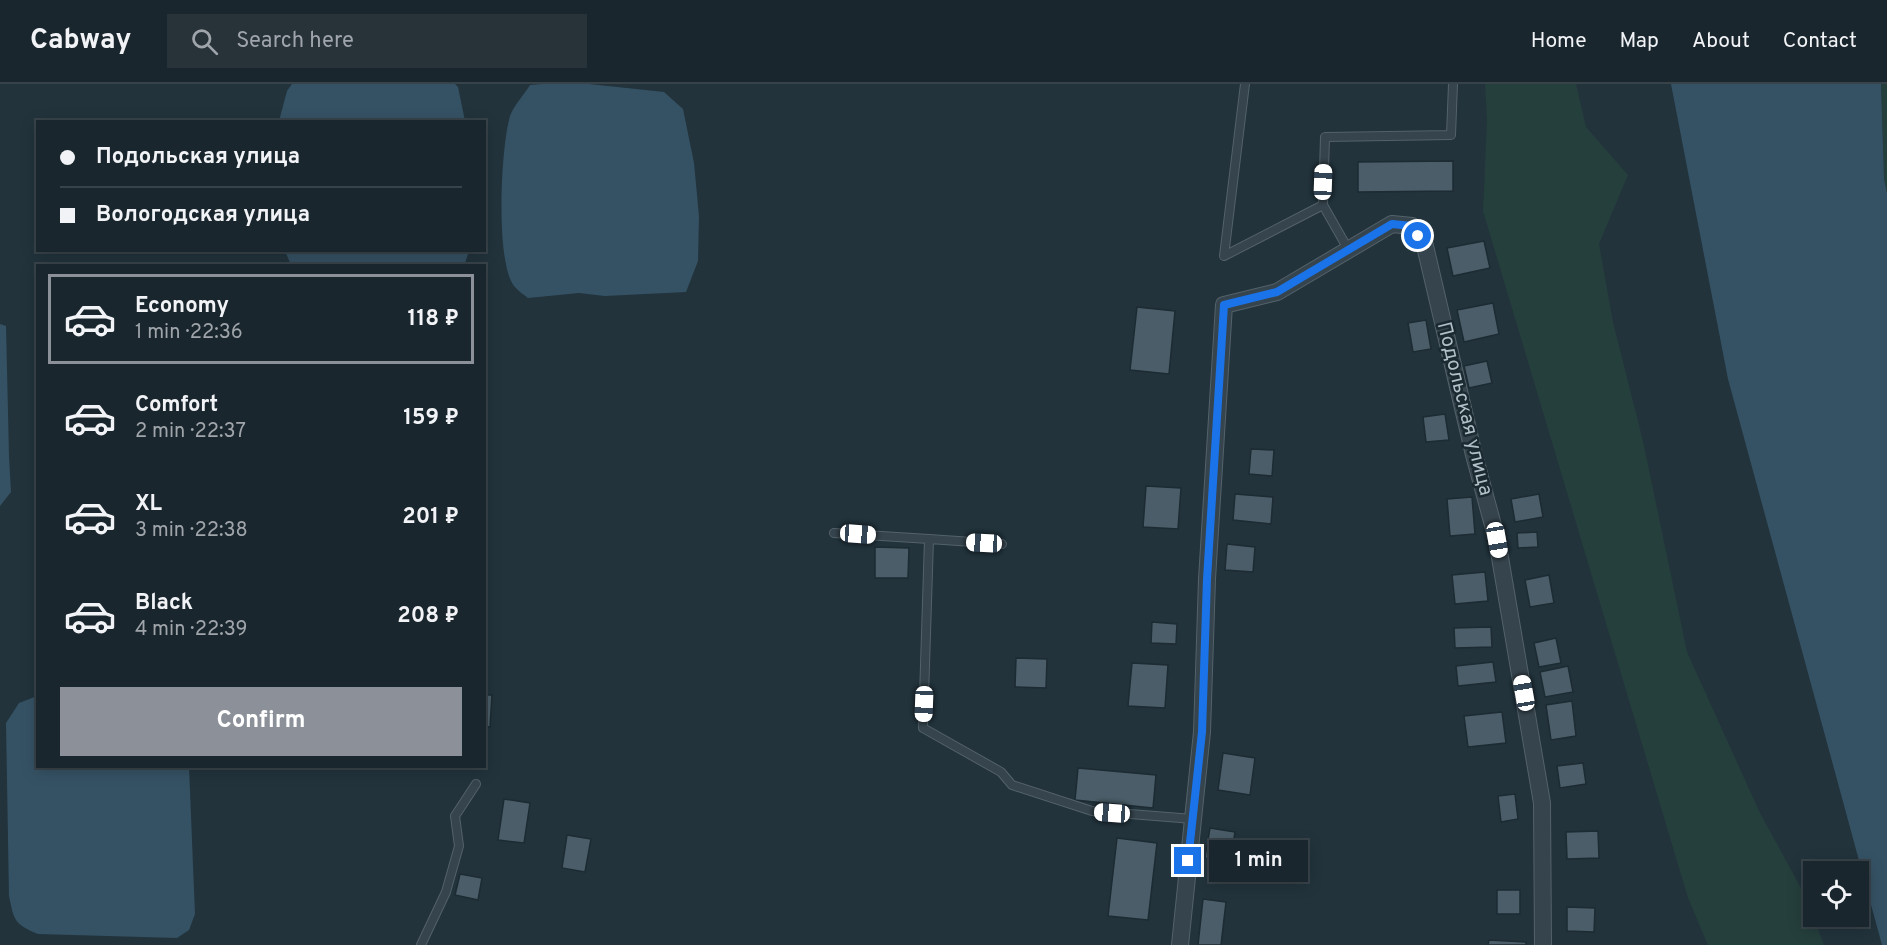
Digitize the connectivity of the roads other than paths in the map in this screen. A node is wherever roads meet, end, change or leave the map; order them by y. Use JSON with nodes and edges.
{"nodes":[{"id":1,"x":1245,"y":84,"type":"edge"},
{"id":2,"x":1453,"y":84,"type":"edge"},
{"id":3,"x":1323,"y":205,"type":"junction"},
{"id":4,"x":1348,"y":249,"type":"junction"},
{"id":5,"x":834,"y":533,"type":"dead end"},
{"id":6,"x":929,"y":539,"type":"junction"},
{"id":7,"x":1002,"y":544,"type":"dead end"},
{"id":8,"x":476,"y":784,"type":"dead end"},
{"id":9,"x":1192,"y":819,"type":"junction"},
{"id":10,"x":422,"y":945,"type":"edge"},
{"id":11,"x":1180,"y":945,"type":"edge"},
{"id":12,"x":1543,"y":945,"type":"edge"}],
"edges":[{"from":1,"to":3,"type":"lane"},
{"from":2,"to":3,"type":"lane"},
{"from":3,"to":4,"type":"lane"},
{"from":4,"to":9,"type":"street","name":"Подольская улица"},
{"from":4,"to":12,"type":"street","name":"Подольская улица"},
{"from":5,"to":6,"type":"lane"},
{"from":6,"to":7,"type":"lane"},
{"from":6,"to":9,"type":"lane"},
{"from":8,"to":10,"type":"lane"},
{"from":9,"to":11,"type":"street"}]}
